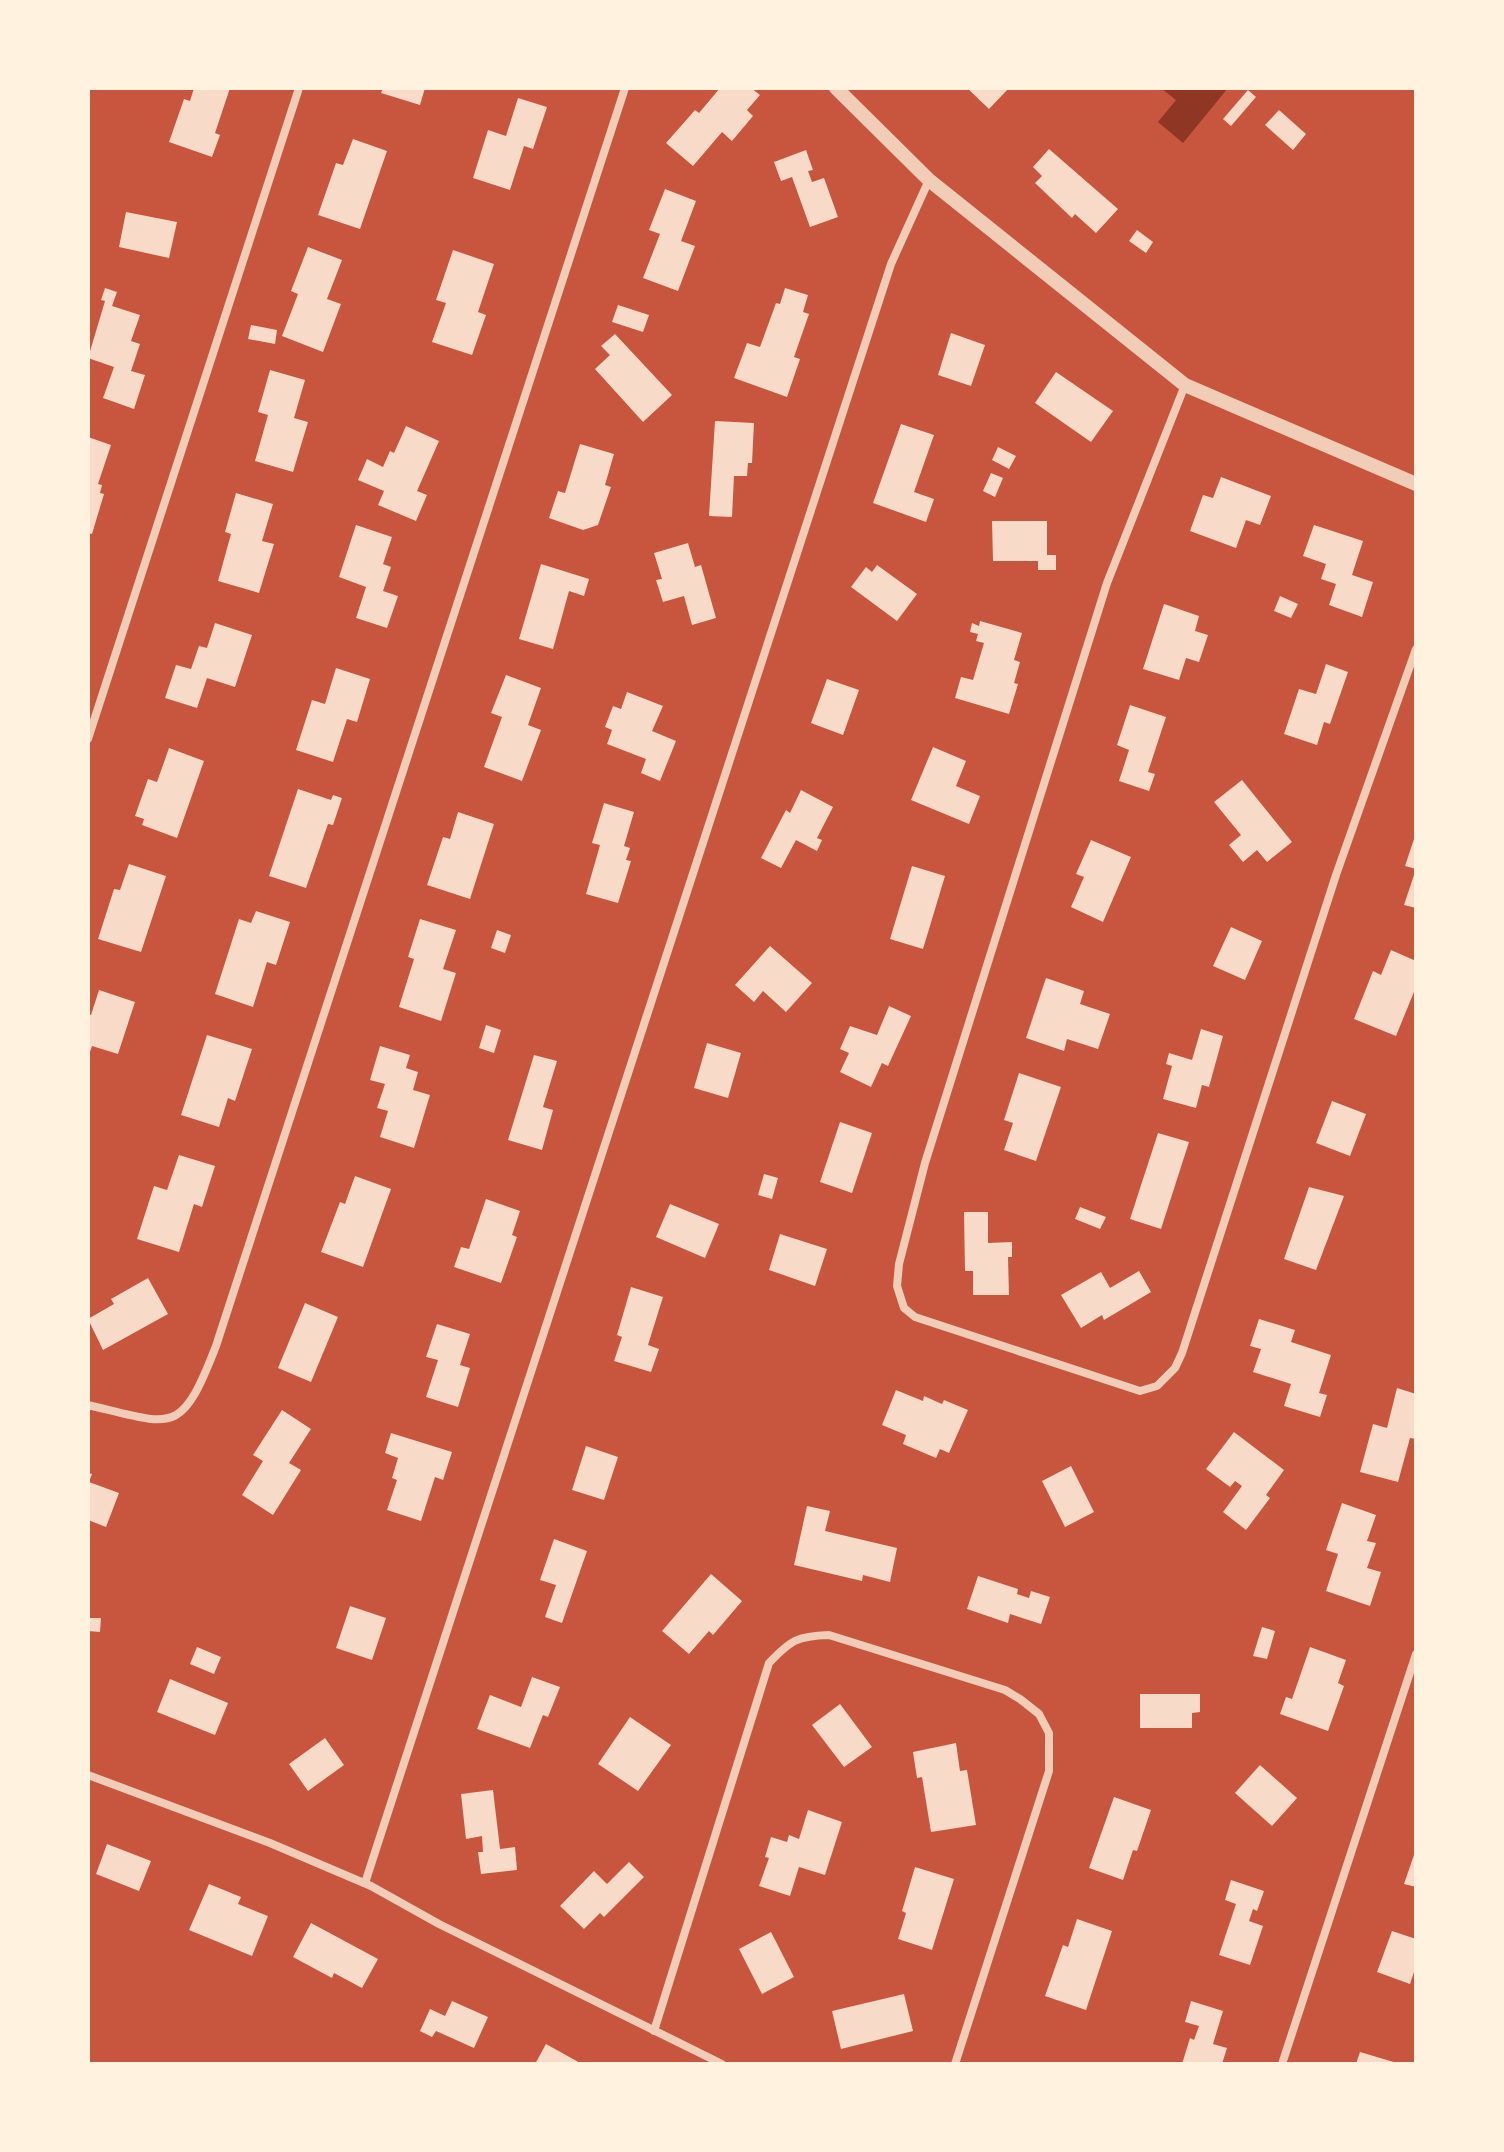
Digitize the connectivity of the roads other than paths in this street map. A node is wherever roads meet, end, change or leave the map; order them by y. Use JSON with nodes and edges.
{"nodes":[{"id":1,"x":299,"y":88,"type":"edge"},
{"id":2,"x":625,"y":88,"type":"edge"},
{"id":3,"x":836,"y":88,"type":"edge"},
{"id":4,"x":929,"y":180,"type":"junction"},
{"id":5,"x":1185,"y":385,"type":"junction"},
{"id":6,"x":1416,"y":484,"type":"edge"},
{"id":7,"x":1416,"y":649,"type":"edge"},
{"id":8,"x":88,"y":739,"type":"edge"},
{"id":9,"x":88,"y":1405,"type":"edge"},
{"id":10,"x":1416,"y":1654,"type":"edge"},
{"id":11,"x":88,"y":1775,"type":"edge"},
{"id":12,"x":365,"y":1883,"type":"junction"},
{"id":13,"x":654,"y":2031,"type":"junction"},
{"id":14,"x":722,"y":2064,"type":"edge"},
{"id":15,"x":955,"y":2064,"type":"edge"},
{"id":16,"x":1282,"y":2064,"type":"edge"}],
"edges":[{"from":1,"to":8,"type":"street"},
{"from":2,"to":9,"type":"street"},
{"from":3,"to":4,"type":"street"},
{"from":4,"to":5,"type":"street"},
{"from":4,"to":12,"type":"street"},
{"from":5,"to":6,"type":"street"},
{"from":5,"to":7,"type":"street"},
{"from":10,"to":16,"type":"street"},
{"from":11,"to":12,"type":"street"},
{"from":12,"to":13,"type":"street"},
{"from":13,"to":14,"type":"street"},
{"from":13,"to":15,"type":"street"}]}
